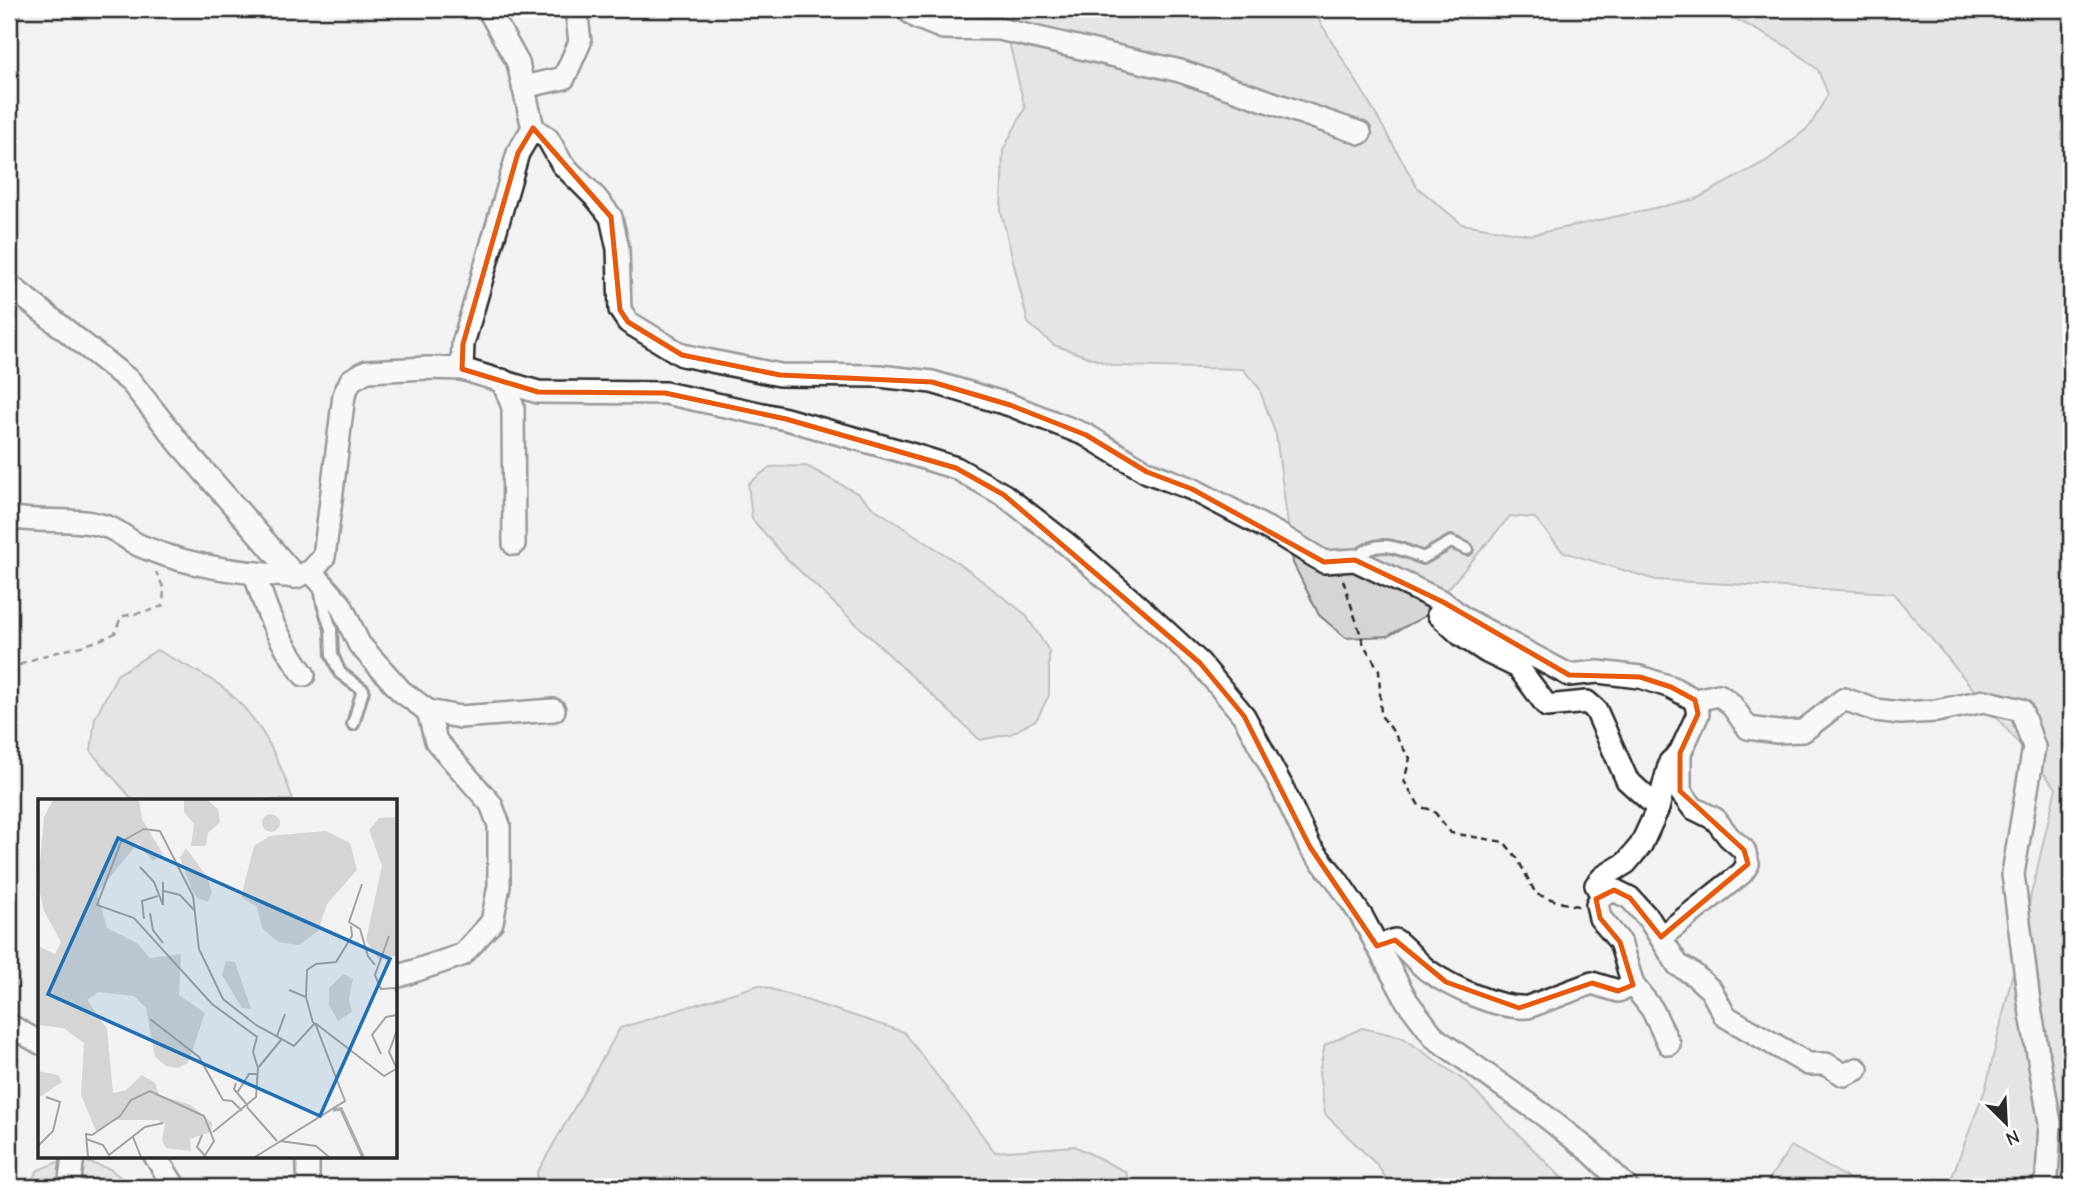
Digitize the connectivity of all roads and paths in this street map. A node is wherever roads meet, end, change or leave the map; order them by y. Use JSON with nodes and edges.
{"nodes":[{"id":1,"x":488,"y":9,"type":"edge"},
{"id":2,"x":576,"y":9,"type":"edge"},
{"id":3,"x":906,"y":9,"type":"edge"},
{"id":4,"x":523,"y":87,"type":"junction"},
{"id":5,"x":533,"y":128,"type":"junction"},
{"id":6,"x":1360,"y":133,"type":"dead end"},
{"id":7,"x":9,"y":285,"type":"edge"},
{"id":8,"x":462,"y":369,"type":"junction"},
{"id":9,"x":502,"y":380,"type":"junction"},
{"id":10,"x":9,"y":517,"type":"edge"},
{"id":11,"x":514,"y":544,"type":"dead end"},
{"id":12,"x":145,"y":548,"type":"junction"},
{"id":13,"x":1467,"y":549,"type":"dead end"},
{"id":14,"x":1345,"y":560,"type":"junction"},
{"id":15,"x":255,"y":573,"type":"junction"},
{"id":16,"x":309,"y":576,"type":"junction"},
{"id":17,"x":1400,"y":581,"type":"junction"},
{"id":18,"x":9,"y":671,"type":"edge"},
{"id":19,"x":304,"y":675,"type":"dead end"},
{"id":20,"x":1695,"y":700,"type":"junction"},
{"id":21,"x":554,"y":710,"type":"dead end"},
{"id":22,"x":428,"y":711,"type":"junction"},
{"id":23,"x":353,"y":724,"type":"dead end"},
{"id":24,"x":1680,"y":752,"type":"junction"},
{"id":25,"x":1658,"y":808,"type":"junction"},
{"id":26,"x":1600,"y":902,"type":"junction"},
{"id":27,"x":1661,"y":937,"type":"junction"},
{"id":28,"x":1377,"y":946,"type":"junction"},
{"id":29,"x":397,"y":977,"type":"edge"},
{"id":30,"x":1633,"y":985,"type":"junction"},
{"id":31,"x":9,"y":1025,"type":"edge"},
{"id":32,"x":38,"y":1042,"type":"edge"},
{"id":33,"x":1669,"y":1044,"type":"dead end"},
{"id":34,"x":1857,"y":1069,"type":"dead end"},
{"id":35,"x":73,"y":1158,"type":"edge"},
{"id":36,"x":156,"y":1158,"type":"edge"},
{"id":37,"x":308,"y":1158,"type":"edge"},
{"id":38,"x":69,"y":1187,"type":"edge"},
{"id":39,"x":174,"y":1187,"type":"edge"},
{"id":40,"x":308,"y":1187,"type":"edge"},
{"id":41,"x":1627,"y":1187,"type":"edge"},
{"id":42,"x":2043,"y":1187,"type":"edge"}],
"edges":[{"from":1,"to":4,"type":"street"},
{"from":2,"to":4,"type":"street"},
{"from":3,"to":6,"type":"street"},
{"from":4,"to":5,"type":"street"},
{"from":5,"to":8,"type":"street"},
{"from":5,"to":14,"type":"street"},
{"from":7,"to":16,"type":"street"},
{"from":8,"to":9,"type":"street"},
{"from":8,"to":16,"type":"street"},
{"from":9,"to":11,"type":"street"},
{"from":9,"to":28,"type":"street"},
{"from":10,"to":12,"type":"street"},
{"from":12,"to":15,"type":"street"},
{"from":12,"to":18,"type":"path"},
{"from":13,"to":14,"type":"lane"},
{"from":14,"to":17,"type":"street"},
{"from":14,"to":26,"type":"path"},
{"from":15,"to":16,"type":"street"},
{"from":15,"to":19,"type":"street"},
{"from":16,"to":22,"type":"street"},
{"from":16,"to":23,"type":"lane"},
{"from":17,"to":20,"type":"street"},
{"from":17,"to":25,"type":"street"},
{"from":20,"to":24,"type":"street"},
{"from":20,"to":42,"type":"street"},
{"from":21,"to":22,"type":"street"},
{"from":22,"to":29,"type":"street"},
{"from":24,"to":25,"type":"street"},
{"from":24,"to":27,"type":"street"},
{"from":25,"to":26,"type":"street"},
{"from":26,"to":27,"type":"street"},
{"from":26,"to":30,"type":"street"},
{"from":27,"to":34,"type":"street"},
{"from":28,"to":30,"type":"street"},
{"from":28,"to":41,"type":"street"},
{"from":30,"to":33,"type":"street"},
{"from":31,"to":32,"type":"street"},
{"from":35,"to":38,"type":"street"},
{"from":36,"to":39,"type":"street"},
{"from":37,"to":40,"type":"street"}]}
